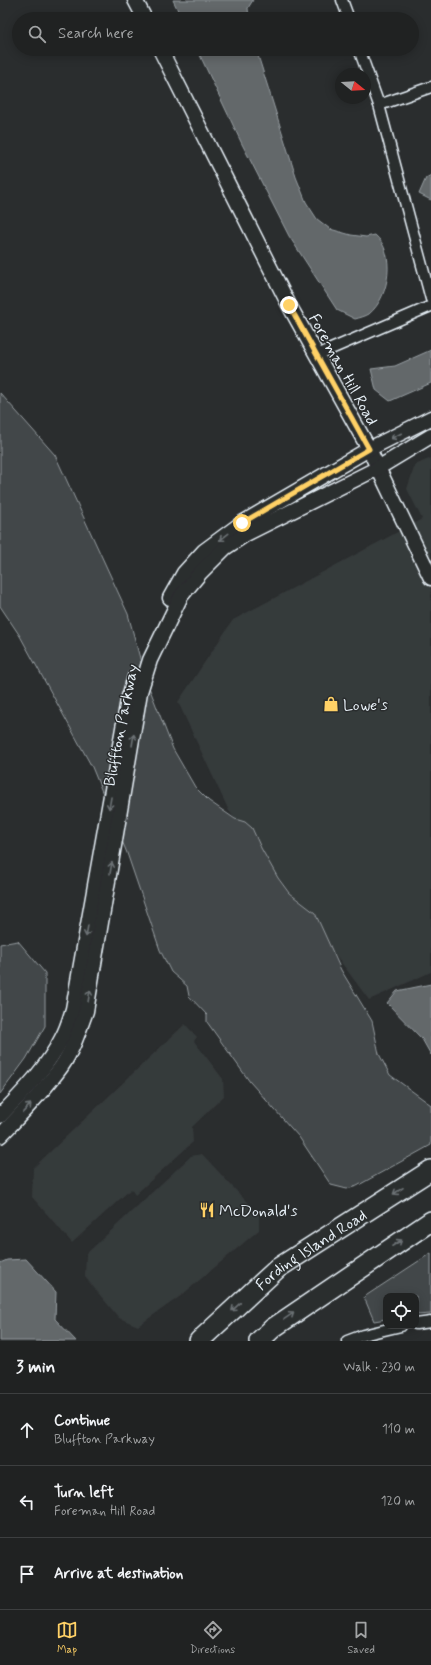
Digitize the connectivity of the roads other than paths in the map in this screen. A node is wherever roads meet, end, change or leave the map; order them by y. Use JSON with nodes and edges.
{"nodes":[{"id":1,"x":135,"y":0,"type":"edge"},
{"id":2,"x":342,"y":0,"type":"edge"},
{"id":3,"x":141,"y":12,"type":"edge"},
{"id":4,"x":346,"y":12,"type":"edge"},
{"id":5,"x":164,"y":56,"type":"edge"},
{"id":6,"x":362,"y":56,"type":"edge"},
{"id":7,"x":431,"y":87,"type":"edge"},
{"id":8,"x":379,"y":105,"type":"junction"},
{"id":9,"x":431,"y":299,"type":"edge"},
{"id":10,"x":431,"y":306,"type":"edge"},
{"id":11,"x":317,"y":355,"type":"junction"},
{"id":12,"x":431,"y":418,"type":"edge"},
{"id":13,"x":431,"y":436,"type":"edge"},
{"id":14,"x":369,"y":449,"type":"junction"},
{"id":15,"x":378,"y":468,"type":"junction"},
{"id":16,"x":431,"y":578,"type":"edge"},
{"id":17,"x":0,"y":1116,"type":"edge"},
{"id":18,"x":0,"y":1136,"type":"edge"},
{"id":19,"x":431,"y":1170,"type":"edge"},
{"id":20,"x":431,"y":1221,"type":"edge"},
{"id":21,"x":431,"y":1322,"type":"edge"},
{"id":22,"x":419,"y":1324,"type":"edge"},
{"id":23,"x":388,"y":1329,"type":"edge"},
{"id":24,"x":199,"y":1341,"type":"edge"},
{"id":25,"x":259,"y":1341,"type":"edge"},
{"id":26,"x":347,"y":1341,"type":"edge"}],
"edges":[{"from":1,"to":3,"type":"main road"},
{"from":2,"to":4,"type":"street"},
{"from":5,"to":11,"type":"main road","name":"Foreman Hill Road"},
{"from":6,"to":8,"type":"street"},
{"from":7,"to":8,"type":"street"},
{"from":8,"to":9,"type":"street"},
{"from":10,"to":11,"type":"street"},
{"from":11,"to":14,"type":"main road","name":"Foreman Hill Road"},
{"from":12,"to":14,"type":"main road","name":"Bluffton Parkway","one_way":true},
{"from":13,"to":15,"type":"main road","name":"Bluffton Parkway"},
{"from":14,"to":15,"type":"main road","name":"Foreman Hill Road"},
{"from":14,"to":17,"type":"main road","name":"Bluffton Parkway","one_way":true},
{"from":15,"to":16,"type":"main road","name":"Foreman Hill Road"},
{"from":18,"to":15,"type":"main road","name":"Bluffton Parkway","one_way":true},
{"from":19,"to":24,"type":"highway","name":"Fording Island Road","one_way":true},
{"from":25,"to":20,"type":"highway","one_way":true},
{"from":21,"to":22,"type":"street"},
{"from":23,"to":26,"type":"street"}]}
